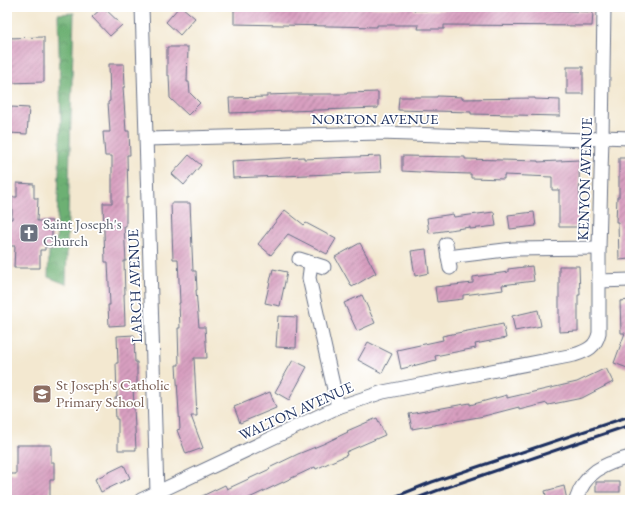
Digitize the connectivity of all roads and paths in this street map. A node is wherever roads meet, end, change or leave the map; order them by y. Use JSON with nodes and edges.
{"nodes":[{"id":1,"x":142,"y":7,"type":"edge"},
{"id":2,"x":604,"y":7,"type":"edge"},
{"id":3,"x":602,"y":137,"type":"junction"},
{"id":4,"x":630,"y":138,"type":"edge"},
{"id":5,"x":147,"y":139,"type":"junction"},
{"id":6,"x":446,"y":244,"type":"dead end"},
{"id":7,"x":599,"y":248,"type":"junction"},
{"id":8,"x":311,"y":263,"type":"dead end"},
{"id":9,"x":599,"y":280,"type":"junction"},
{"id":10,"x":630,"y":280,"type":"edge"},
{"id":11,"x":590,"y":349,"type":"joint"},
{"id":12,"x":338,"y":407,"type":"junction"},
{"id":13,"x":630,"y":457,"type":"edge"},
{"id":14,"x":157,"y":492,"type":"junction"},
{"id":15,"x":141,"y":500,"type":"edge"},
{"id":16,"x":576,"y":500,"type":"edge"}],
"edges":[{"from":1,"to":5,"type":"street","name":"LARCH AVENUE"},
{"from":2,"to":3,"type":"street","name":"KENYON AVENUE"},
{"from":3,"to":4,"type":"street","name":"NORTON AVENUE"},
{"from":3,"to":5,"type":"street","name":"NORTON AVENUE"},
{"from":3,"to":7,"type":"street","name":"KENYON AVENUE"},
{"from":5,"to":14,"type":"street","name":"LARCH AVENUE"},
{"from":6,"to":7,"type":"street"},
{"from":7,"to":9,"type":"street","name":"KENYON AVENUE"},
{"from":8,"to":12,"type":"street"},
{"from":9,"to":10,"type":"street"},
{"from":9,"to":11,"type":"street","name":"KENYON AVENUE"},
{"from":11,"to":12,"type":"street","name":"WALTON AVENUE"},
{"from":12,"to":14,"type":"street","name":"WALTON AVENUE"},
{"from":13,"to":16,"type":"street"},
{"from":14,"to":15,"type":"street","name":"WALTON AVENUE"}]}
